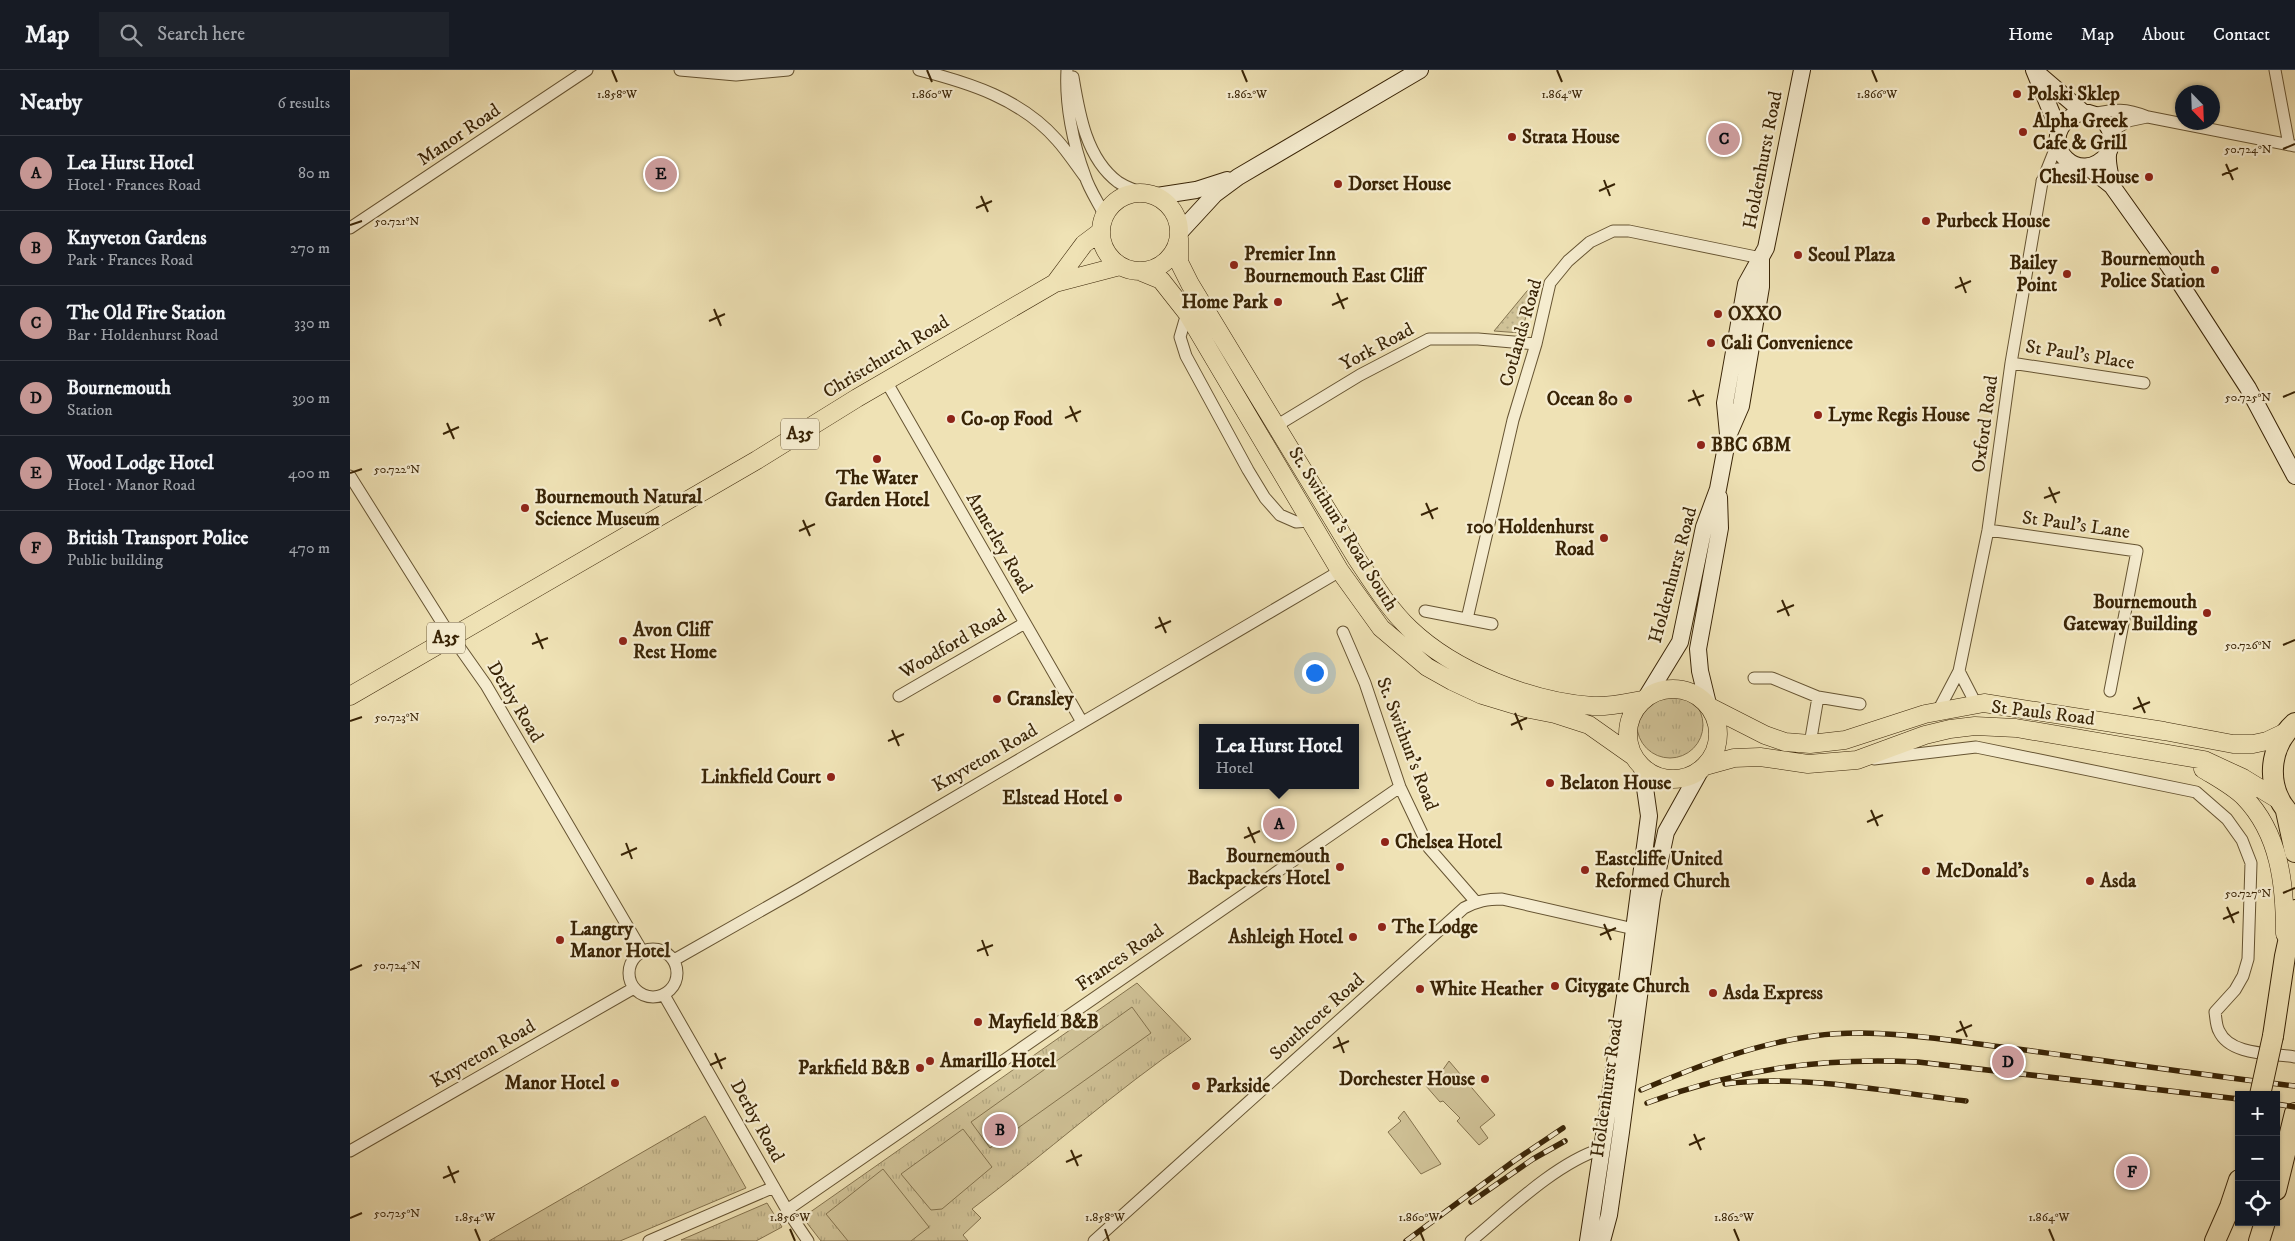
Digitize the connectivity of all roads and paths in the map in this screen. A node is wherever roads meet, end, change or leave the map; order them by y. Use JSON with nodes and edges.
{"nodes":[{"id":1,"x":587,"y":70,"type":"edge"},
{"id":2,"x":680,"y":70,"type":"edge"},
{"id":3,"x":788,"y":70,"type":"edge"},
{"id":4,"x":918,"y":70,"type":"edge"},
{"id":5,"x":1067,"y":70,"type":"edge"},
{"id":6,"x":1072,"y":70,"type":"edge"},
{"id":7,"x":1420,"y":70,"type":"edge"},
{"id":8,"x":1802,"y":70,"type":"edge"},
{"id":9,"x":2034,"y":70,"type":"edge"},
{"id":10,"x":2275,"y":70,"type":"edge"},
{"id":11,"x":2087,"y":113,"type":"junction"},
{"id":12,"x":2148,"y":117,"type":"junction"},
{"id":13,"x":2058,"y":136,"type":"junction"},
{"id":14,"x":2292,"y":146,"type":"edge"},
{"id":15,"x":2110,"y":150,"type":"junction"},
{"id":16,"x":2083,"y":167,"type":"junction"},
{"id":17,"x":1085,"y":177,"type":"junction"},
{"id":18,"x":1238,"y":177,"type":"junction"},
{"id":19,"x":2042,"y":182,"type":"junction"},
{"id":20,"x":2112,"y":186,"type":"junction"},
{"id":21,"x":1139,"y":192,"type":"junction"},
{"id":22,"x":1157,"y":196,"type":"junction"},
{"id":23,"x":1104,"y":214,"type":"junction"},
{"id":24,"x":350,"y":228,"type":"edge"},
{"id":25,"x":1100,"y":232,"type":"junction"},
{"id":26,"x":1179,"y":235,"type":"junction"},
{"id":27,"x":1761,"y":258,"type":"junction"},
{"id":28,"x":1120,"y":266,"type":"junction"},
{"id":29,"x":1140,"y":271,"type":"junction"},
{"id":30,"x":1055,"y":283,"type":"junction"},
{"id":31,"x":1187,"y":313,"type":"junction"},
{"id":32,"x":1536,"y":344,"type":"junction"},
{"id":33,"x":2011,"y":363,"type":"junction"},
{"id":34,"x":886,"y":381,"type":"junction"},
{"id":35,"x":2144,"y":383,"type":"dead end"},
{"id":36,"x":1276,"y":426,"type":"junction"},
{"id":37,"x":350,"y":476,"type":"edge"},
{"id":38,"x":2295,"y":476,"type":"edge"},
{"id":39,"x":1718,"y":489,"type":"junction"},
{"id":40,"x":1309,"y":521,"type":"junction"},
{"id":41,"x":1988,"y":530,"type":"junction"},
{"id":42,"x":1340,"y":571,"type":"junction"},
{"id":43,"x":1426,"y":611,"type":"dead end"},
{"id":44,"x":1467,"y":619,"type":"junction"},
{"id":45,"x":1025,"y":623,"type":"junction"},
{"id":46,"x":1492,"y":624,"type":"dead end"},
{"id":47,"x":1343,"y":632,"type":"dead end"},
{"id":48,"x":451,"y":636,"type":"junction"},
{"id":49,"x":1959,"y":671,"type":"junction"},
{"id":50,"x":1754,"y":678,"type":"dead end"},
{"id":51,"x":2110,"y":691,"type":"dead end"},
{"id":52,"x":350,"y":696,"type":"edge"},
{"id":53,"x":899,"y":696,"type":"dead end"},
{"id":54,"x":1818,"y":697,"type":"junction"},
{"id":55,"x":1645,"y":698,"type":"junction"},
{"id":56,"x":1860,"y":704,"type":"dead end"},
{"id":57,"x":1976,"y":704,"type":"junction"},
{"id":58,"x":1709,"y":705,"type":"junction"},
{"id":59,"x":1938,"y":711,"type":"junction"},
{"id":60,"x":1082,"y":722,"type":"junction"},
{"id":61,"x":2290,"y":728,"type":"edge"},
{"id":62,"x":1810,"y":744,"type":"junction"},
{"id":63,"x":2163,"y":753,"type":"junction"},
{"id":64,"x":1857,"y":760,"type":"junction"},
{"id":65,"x":1638,"y":762,"type":"junction"},
{"id":66,"x":1702,"y":768,"type":"junction"},
{"id":67,"x":1400,"y":787,"type":"junction"},
{"id":68,"x":2287,"y":810,"type":"edge"},
{"id":69,"x":2295,"y":852,"type":"edge"},
{"id":70,"x":1476,"y":902,"type":"junction"},
{"id":71,"x":2295,"y":910,"type":"edge"},
{"id":72,"x":1634,"y":929,"type":"junction"},
{"id":73,"x":642,"y":951,"type":"junction"},
{"id":74,"x":2285,"y":956,"type":"junction"},
{"id":75,"x":674,"y":960,"type":"junction"},
{"id":76,"x":634,"y":988,"type":"junction"},
{"id":77,"x":664,"y":995,"type":"junction"},
{"id":78,"x":2295,"y":1056,"type":"edge"},
{"id":79,"x":2261,"y":1091,"type":"edge"},
{"id":80,"x":2295,"y":1113,"type":"edge"},
{"id":81,"x":1597,"y":1146,"type":"junction"},
{"id":82,"x":350,"y":1151,"type":"edge"},
{"id":83,"x":2239,"y":1181,"type":"edge"},
{"id":84,"x":2278,"y":1181,"type":"edge"},
{"id":85,"x":774,"y":1187,"type":"junction"},
{"id":86,"x":787,"y":1210,"type":"junction"},
{"id":87,"x":2264,"y":1226,"type":"edge"},
{"id":88,"x":649,"y":1241,"type":"edge"},
{"id":89,"x":808,"y":1241,"type":"edge"},
{"id":90,"x":1094,"y":1241,"type":"edge"},
{"id":91,"x":1470,"y":1241,"type":"edge"},
{"id":92,"x":1588,"y":1241,"type":"edge"},
{"id":93,"x":1602,"y":1241,"type":"edge"},
{"id":94,"x":2216,"y":1241,"type":"edge"},
{"id":95,"x":2258,"y":1241,"type":"edge"}],
"edges":[{"from":1,"to":24,"type":"street","name":"Manor Road"},
{"from":2,"to":3,"type":"street"},
{"from":4,"to":17,"type":"street"},
{"from":5,"to":17,"type":"street"},
{"from":6,"to":21,"type":"street"},
{"from":7,"to":18,"type":"main road"},
{"from":8,"to":27,"type":"main road","name":"Holdenhurst Road"},
{"from":9,"to":11,"type":"main road"},
{"from":9,"to":13,"type":"main road"},
{"from":10,"to":14,"type":"street"},
{"from":11,"to":12,"type":"street"},
{"from":11,"to":13,"type":"main road"},
{"from":11,"to":15,"type":"main road"},
{"from":12,"to":14,"type":"street"},
{"from":12,"to":15,"type":"street"},
{"from":13,"to":16,"type":"main road"},
{"from":13,"to":19,"type":"street","name":"Oxford Road"},
{"from":15,"to":16,"type":"main road"},
{"from":15,"to":20,"type":"main road"},
{"from":16,"to":19,"type":"street"},
{"from":16,"to":20,"type":"main road"},
{"from":17,"to":23,"type":"street"},
{"from":18,"to":22,"type":"main road"},
{"from":18,"to":26,"type":"main road"},
{"from":19,"to":33,"type":"street","name":"Oxford Road"},
{"from":20,"to":38,"type":"main road"},
{"from":21,"to":22,"type":"main road"},
{"from":21,"to":23,"type":"main road"},
{"from":22,"to":26,"type":"main road"},
{"from":23,"to":25,"type":"main road"},
{"from":25,"to":28,"type":"main road"},
{"from":25,"to":30,"type":"main road","name":"Christchurch Road","number":"A35"},
{"from":26,"to":29,"type":"main road"},
{"from":26,"to":36,"type":"main road","name":"St. Swithun's Road South"},
{"from":27,"to":32,"type":"street","name":"Cotlands Road"},
{"from":27,"to":39,"type":"main road","name":"Holdenhurst Road"},
{"from":28,"to":29,"type":"main road"},
{"from":28,"to":30,"type":"main road","name":"Christchurch Road","number":"A35"},
{"from":29,"to":31,"type":"main road","name":"St. Swithun's Road South"},
{"from":30,"to":34,"type":"main road","name":"Christchurch Road","number":"A35"},
{"from":31,"to":40,"type":"main road","name":"St. Swithun's Road South"},
{"from":31,"to":40,"type":"street"},
{"from":32,"to":36,"type":"street","name":"York Road"},
{"from":32,"to":44,"type":"street","name":"Cotlands Road"},
{"from":33,"to":35,"type":"street","name":"St Paul's Place"},
{"from":33,"to":41,"type":"street","name":"Oxford Road"},
{"from":34,"to":45,"type":"street","name":"Annerley Road"},
{"from":34,"to":48,"type":"main road","name":"Christchurch Road","number":"A35"},
{"from":36,"to":55,"type":"main road","name":"St. Swithun's Road South"},
{"from":37,"to":48,"type":"street","name":"Derby Road"},
{"from":39,"to":55,"type":"main road","name":"Holdenhurst Road"},
{"from":39,"to":58,"type":"main road","name":"Holdenhurst Road"},
{"from":40,"to":42,"type":"main road","name":"St. Swithun's Road South"},
{"from":41,"to":49,"type":"street","name":"Oxford Road"},
{"from":41,"to":51,"type":"street","name":"St Paul's Lane"},
{"from":42,"to":60,"type":"street","name":"Knyveton Road"},
{"from":42,"to":65,"type":"main road","name":"St. Swithun's Road South"},
{"from":43,"to":44,"type":"street"},
{"from":44,"to":46,"type":"street"},
{"from":45,"to":53,"type":"street","name":"Woodford Road"},
{"from":45,"to":60,"type":"street","name":"Annerley Road"},
{"from":47,"to":67,"type":"street","name":"St. Swithun's Road"},
{"from":48,"to":52,"type":"main road","name":"Christchurch Road","number":"A35"},
{"from":48,"to":73,"type":"street","name":"Derby Road"},
{"from":49,"to":57,"type":"street"},
{"from":49,"to":59,"type":"street","name":"Oxford Road"},
{"from":50,"to":54,"type":"street"},
{"from":54,"to":56,"type":"street"},
{"from":54,"to":62,"type":"street"},
{"from":55,"to":58,"type":"main road"},
{"from":55,"to":65,"type":"main road"},
{"from":57,"to":59,"type":"main road","name":"St Pauls Road"},
{"from":57,"to":61,"type":"main road","name":"St Pauls Road"},
{"from":58,"to":62,"type":"main road","name":"St Pauls Road"},
{"from":58,"to":66,"type":"main road"},
{"from":59,"to":62,"type":"main road","name":"St Pauls Road"},
{"from":60,"to":75,"type":"street","name":"Knyveton Road"},
{"from":61,"to":68,"type":"highway"},
{"from":63,"to":64,"type":"main road","name":"St Pauls Road"},
{"from":63,"to":68,"type":"main road","name":"St Pauls Road"},
{"from":63,"to":74,"type":"main road"},
{"from":64,"to":66,"type":"main road","name":"St Pauls Road"},
{"from":64,"to":78,"type":"street"},
{"from":65,"to":66,"type":"main road"},
{"from":65,"to":72,"type":"main road","name":"Holdenhurst Road"},
{"from":66,"to":93,"type":"main road","name":"Holdenhurst Road"},
{"from":67,"to":70,"type":"street","name":"St. Swithun's Road"},
{"from":67,"to":86,"type":"street","name":"Frances Road"},
{"from":68,"to":69,"type":"highway"},
{"from":70,"to":72,"type":"street"},
{"from":70,"to":90,"type":"street","name":"Southcote Road"},
{"from":71,"to":74,"type":"highway"},
{"from":72,"to":81,"type":"main road","name":"Holdenhurst Road"},
{"from":73,"to":75,"type":"street"},
{"from":73,"to":76,"type":"street"},
{"from":74,"to":79,"type":"highway","bridge":true},
{"from":75,"to":77,"type":"street"},
{"from":76,"to":77,"type":"street"},
{"from":76,"to":82,"type":"street","name":"Knyveton Road"},
{"from":77,"to":85,"type":"street","name":"Derby Road"},
{"from":80,"to":84,"type":"highway"},
{"from":81,"to":91,"type":"street"},
{"from":81,"to":92,"type":"main road","name":"Holdenhurst Road"},
{"from":83,"to":94,"type":"highway"},
{"from":85,"to":86,"type":"street","name":"Derby Road"},
{"from":85,"to":88,"type":"street"},
{"from":86,"to":89,"type":"street","name":"Derby Road"},
{"from":87,"to":95,"type":"highway"}]}
